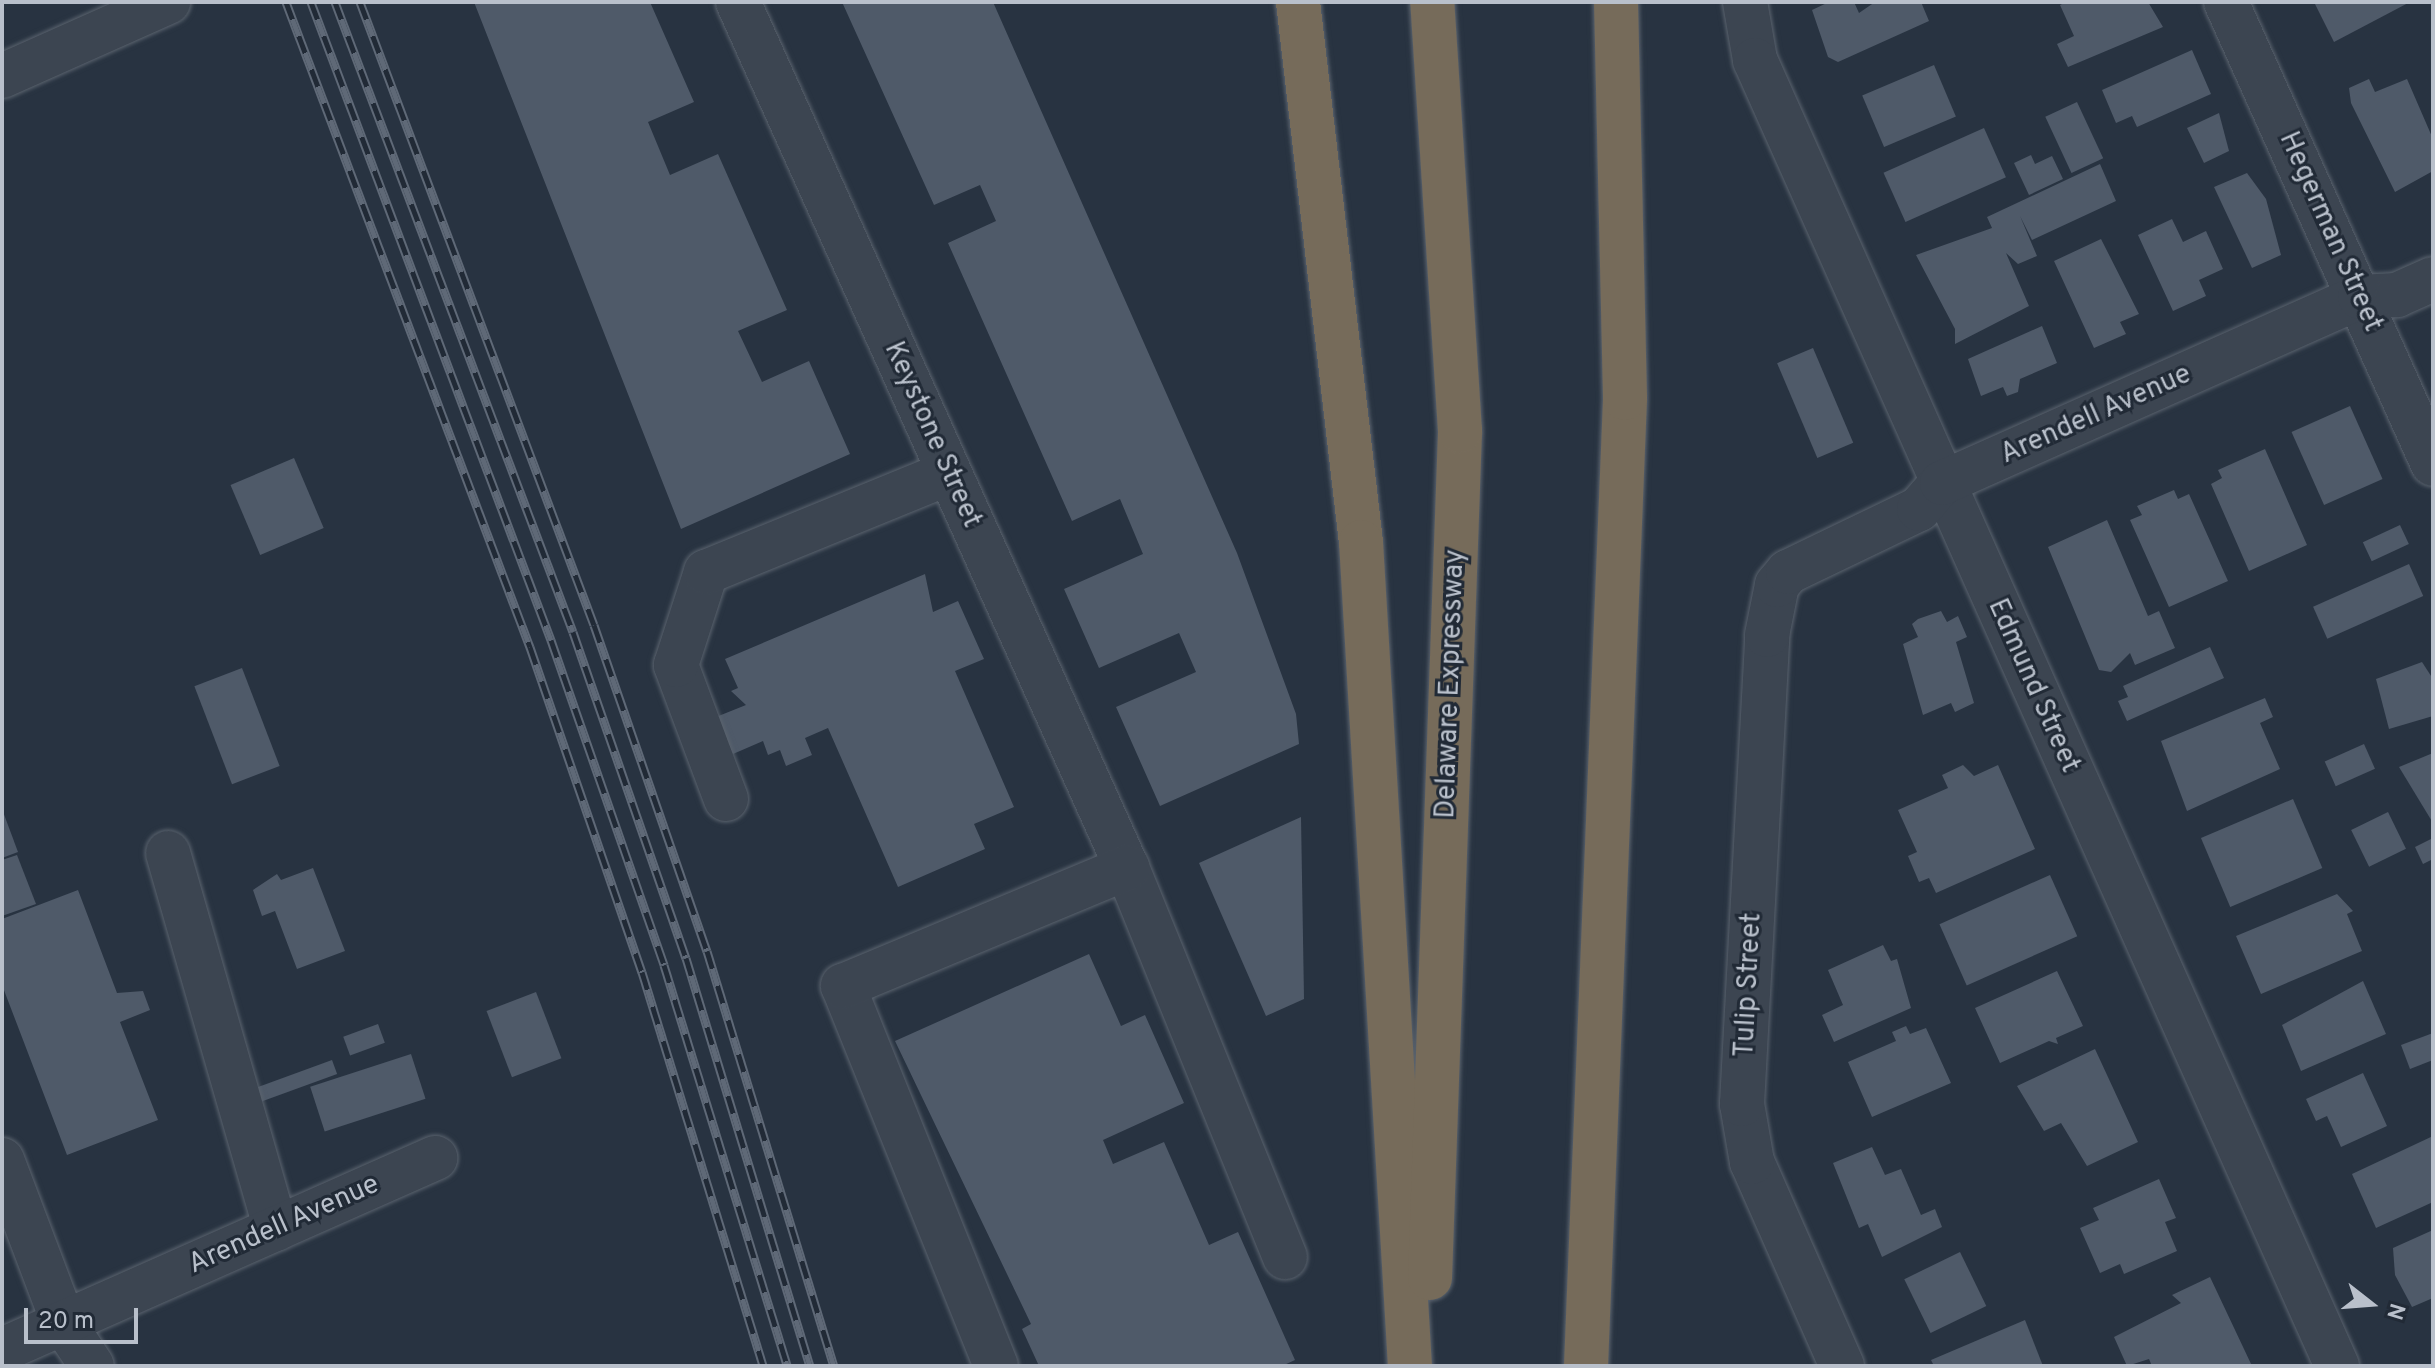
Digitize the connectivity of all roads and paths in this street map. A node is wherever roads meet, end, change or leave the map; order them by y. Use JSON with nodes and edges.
{"nodes":[{"id":1,"x":738,"y":2,"type":"edge"},
{"id":2,"x":1298,"y":2,"type":"edge"},
{"id":3,"x":1432,"y":2,"type":"edge"},
{"id":4,"x":1616,"y":2,"type":"edge"},
{"id":5,"x":1745,"y":2,"type":"edge"},
{"id":6,"x":2226,"y":2,"type":"edge"},
{"id":7,"x":162,"y":5,"type":"edge"},
{"id":8,"x":2,"y":76,"type":"edge"},
{"id":9,"x":2433,"y":279,"type":"edge"},
{"id":10,"x":2360,"y":297,"type":"junction"},
{"id":11,"x":2433,"y":464,"type":"edge"},
{"id":12,"x":949,"y":473,"type":"junction"},
{"id":13,"x":1942,"y":483,"type":"junction"},
{"id":14,"x":1777,"y":585,"type":"joint"},
{"id":15,"x":726,"y":799,"type":"dead end"},
{"id":16,"x":168,"y":853,"type":"dead end"},
{"id":17,"x":1127,"y":868,"type":"junction"},
{"id":18,"x":435,"y":1158,"type":"dead end"},
{"id":19,"x":2,"y":1160,"type":"edge"},
{"id":20,"x":276,"y":1229,"type":"junction"},
{"id":21,"x":1285,"y":1257,"type":"dead end"},
{"id":22,"x":64,"y":1324,"type":"junction"},
{"id":23,"x":2,"y":1350,"type":"edge"},
{"id":24,"x":92,"y":1366,"type":"edge"},
{"id":25,"x":996,"y":1366,"type":"edge"},
{"id":26,"x":1410,"y":1366,"type":"edge"},
{"id":27,"x":1427,"y":1366,"type":"edge"},
{"id":28,"x":1586,"y":1366,"type":"edge"},
{"id":29,"x":1842,"y":1366,"type":"edge"},
{"id":30,"x":2337,"y":1366,"type":"edge"}],
"edges":[{"from":1,"to":12,"type":"street","name":"Keystone Street"},
{"from":2,"to":26,"type":"highway"},
{"from":3,"to":27,"type":"highway","name":"Delaware Expressway"},
{"from":4,"to":28,"type":"highway"},
{"from":5,"to":13,"type":"street","name":"Edmund Street"},
{"from":6,"to":10,"type":"street","name":"Hegerman Street"},
{"from":7,"to":8,"type":"street"},
{"from":9,"to":10,"type":"street","name":"Arendell Avenue"},
{"from":10,"to":11,"type":"street","name":"Hegerman Street"},
{"from":10,"to":13,"type":"street","name":"Arendell Avenue"},
{"from":12,"to":15,"type":"street"},
{"from":12,"to":17,"type":"street","name":"Keystone Street"},
{"from":13,"to":14,"type":"street","name":"Arendell Avenue"},
{"from":13,"to":30,"type":"street","name":"Edmund Street"},
{"from":14,"to":29,"type":"street","name":"Tulip Street"},
{"from":16,"to":20,"type":"street"},
{"from":17,"to":21,"type":"street","name":"Keystone Street"},
{"from":17,"to":25,"type":"street"},
{"from":18,"to":20,"type":"street","name":"Arendell Avenue"},
{"from":19,"to":22,"type":"street"},
{"from":20,"to":22,"type":"street","name":"Arendell Avenue"},
{"from":22,"to":23,"type":"street","name":"Arendell Avenue"},
{"from":22,"to":24,"type":"street"}]}
